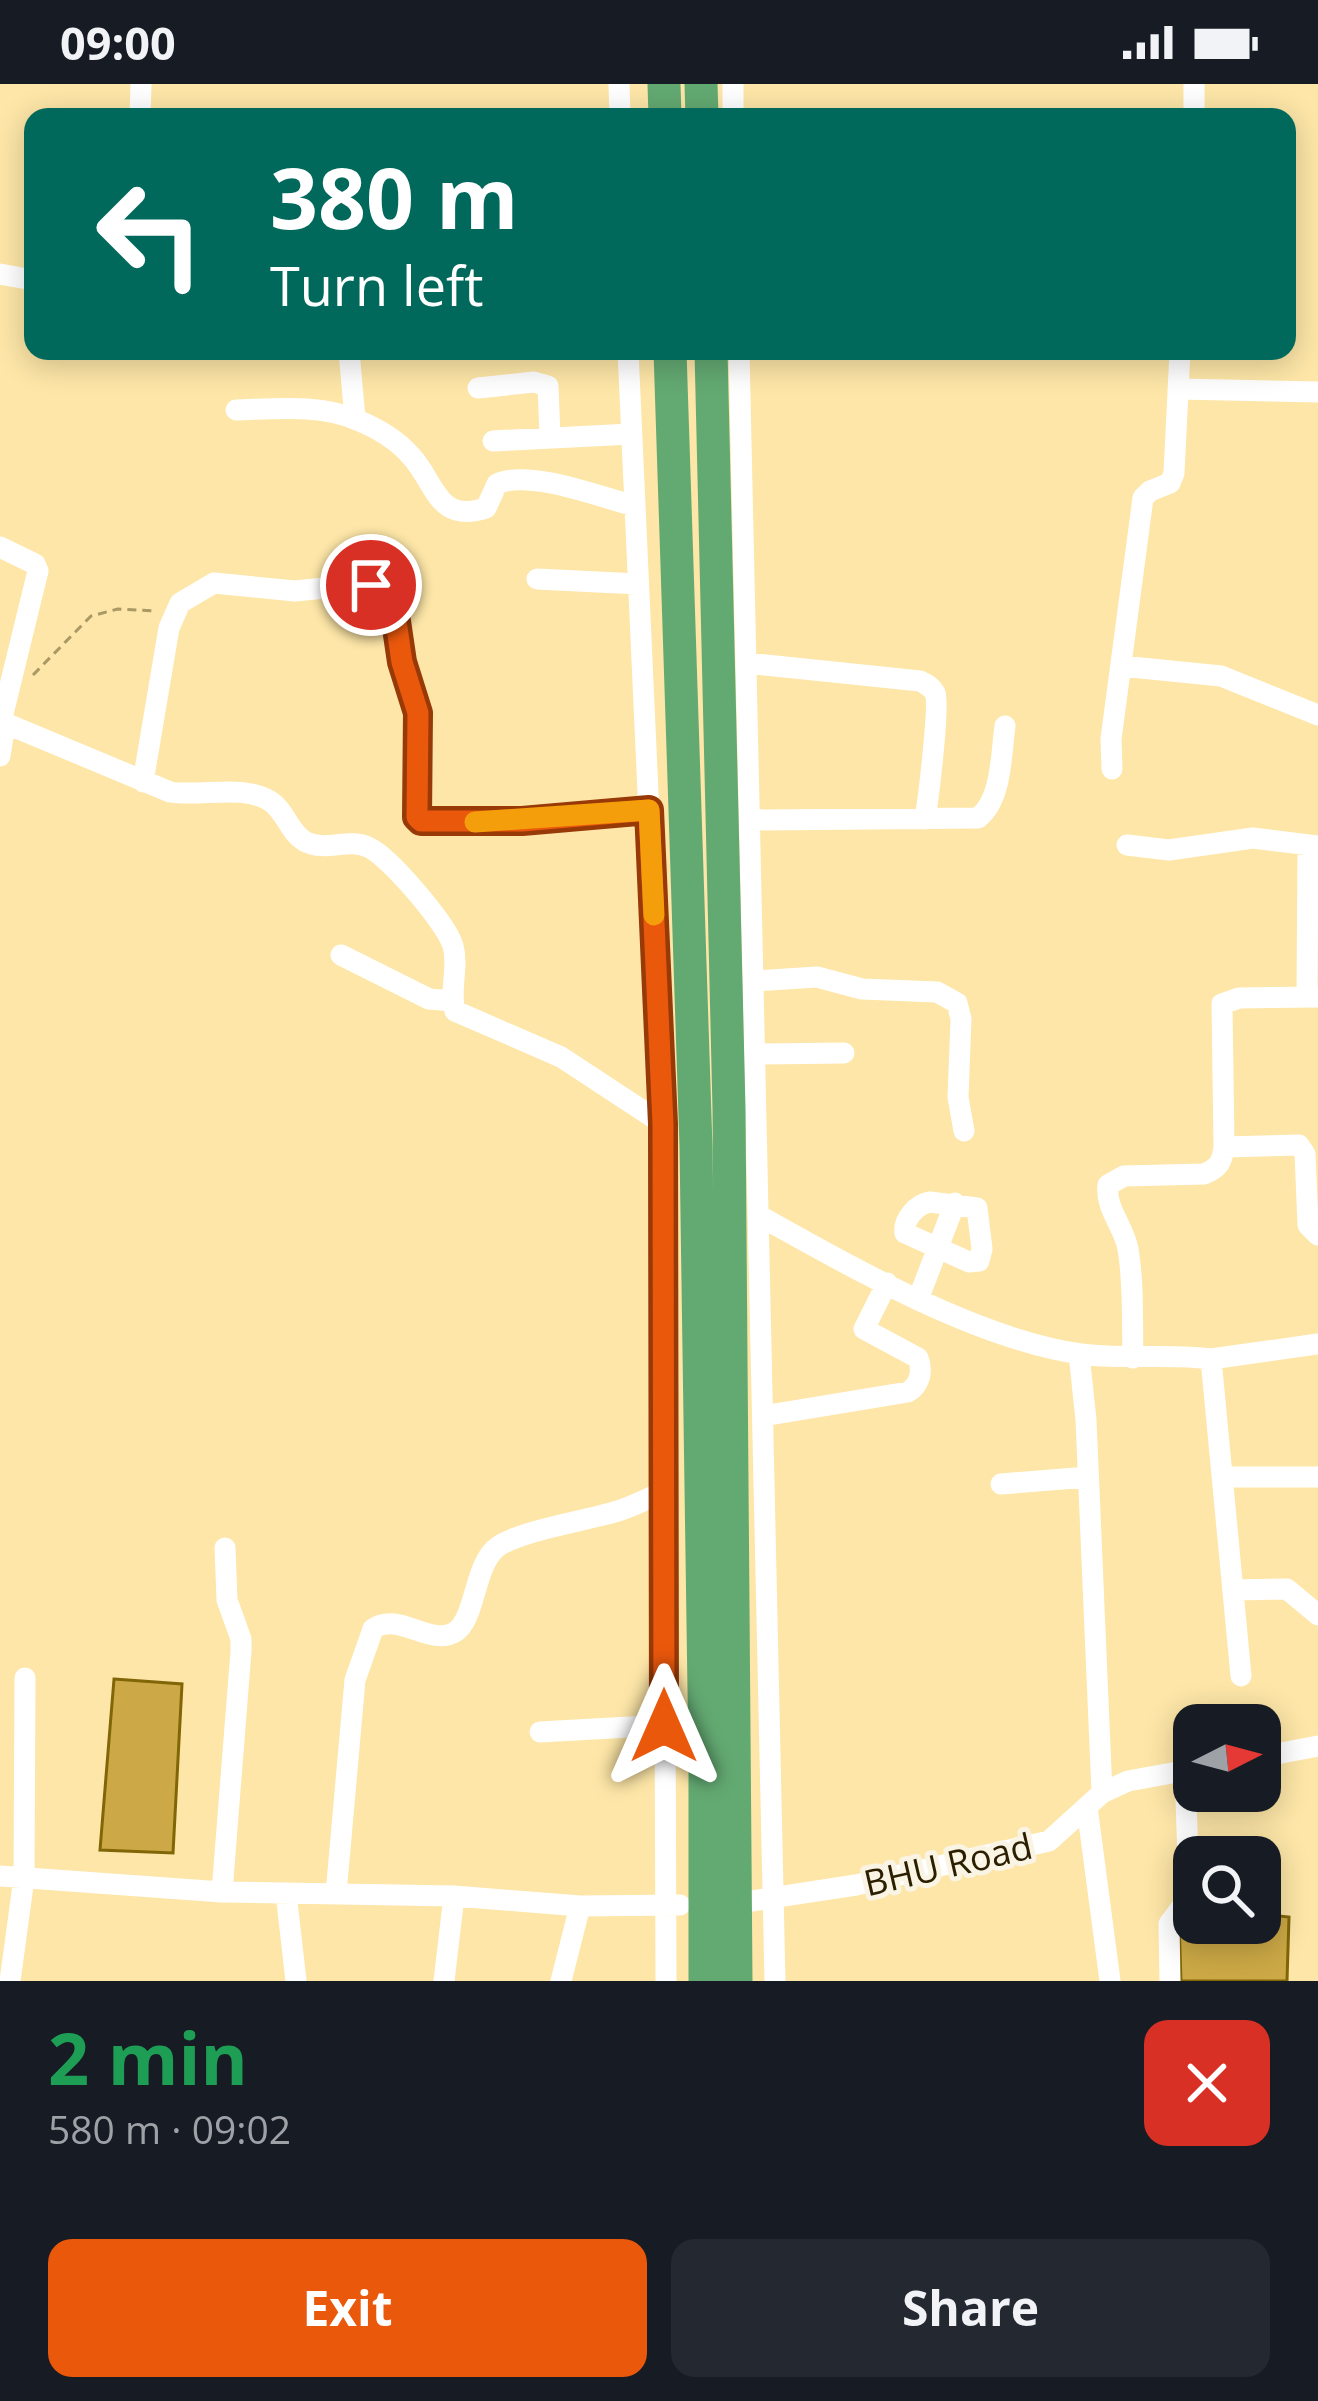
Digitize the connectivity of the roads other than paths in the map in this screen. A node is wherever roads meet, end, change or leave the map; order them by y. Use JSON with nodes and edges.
{"nodes":[{"id":1,"x":350,"y":360,"type":"edge"},
{"id":2,"x":628,"y":360,"type":"edge"},
{"id":3,"x":670,"y":360,"type":"edge"},
{"id":4,"x":711,"y":360,"type":"edge"},
{"id":5,"x":739,"y":360,"type":"edge"},
{"id":6,"x":1180,"y":360,"type":"edge"},
{"id":7,"x":478,"y":388,"type":"dead end"},
{"id":8,"x":1179,"y":389,"type":"junction"},
{"id":9,"x":1318,"y":392,"type":"edge"},
{"id":10,"x":236,"y":410,"type":"dead end"},
{"id":11,"x":355,"y":418,"type":"junction"},
{"id":12,"x":632,"y":434,"type":"junction"},
{"id":13,"x":550,"y":436,"type":"junction"},
{"id":14,"x":493,"y":441,"type":"dead end"},
{"id":15,"x":635,"y":506,"type":"junction"},
{"id":16,"x":0,"y":548,"type":"edge"},
{"id":17,"x":537,"y":579,"type":"dead end"},
{"id":18,"x":638,"y":584,"type":"junction"},
{"id":19,"x":746,"y":662,"type":"junction"},
{"id":20,"x":1121,"y":666,"type":"junction"},
{"id":21,"x":1318,"y":715,"type":"edge"},
{"id":22,"x":2,"y":722,"type":"edge"},
{"id":23,"x":1005,"y":726,"type":"dead end"},
{"id":24,"x":0,"y":756,"type":"edge"},
{"id":25,"x":1112,"y":770,"type":"dead end"},
{"id":26,"x":143,"y":782,"type":"junction"},
{"id":27,"x":649,"y":810,"type":"junction"},
{"id":28,"x":925,"y":819,"type":"junction"},
{"id":29,"x":749,"y":820,"type":"junction"},
{"id":30,"x":1127,"y":845,"type":"dead end"},
{"id":31,"x":1313,"y":846,"type":"edge"},
{"id":32,"x":341,"y":955,"type":"dead end"},
{"id":33,"x":753,"y":980,"type":"junction"},
{"id":34,"x":1312,"y":997,"type":"edge"},
{"id":35,"x":452,"y":1001,"type":"junction"},
{"id":36,"x":844,"y":1053,"type":"dead end"},
{"id":37,"x":755,"y":1054,"type":"junction"},
{"id":38,"x":663,"y":1124,"type":"junction"},
{"id":39,"x":964,"y":1131,"type":"dead end"},
{"id":40,"x":1224,"y":1147,"type":"junction"},
{"id":41,"x":955,"y":1203,"type":"junction"},
{"id":42,"x":758,"y":1215,"type":"junction"},
{"id":43,"x":1318,"y":1235,"type":"edge"},
{"id":44,"x":938,"y":1250,"type":"junction"},
{"id":45,"x":887,"y":1283,"type":"junction"},
{"id":46,"x":919,"y":1297,"type":"junction"},
{"id":47,"x":1318,"y":1344,"type":"edge"},
{"id":48,"x":1078,"y":1354,"type":"junction"},
{"id":49,"x":1133,"y":1358,"type":"junction"},
{"id":50,"x":1211,"y":1359,"type":"junction"},
{"id":51,"x":764,"y":1416,"type":"junction"},
{"id":52,"x":1088,"y":1477,"type":"junction"},
{"id":53,"x":1318,"y":1477,"type":"edge"},
{"id":54,"x":1224,"y":1478,"type":"junction"},
{"id":55,"x":1001,"y":1484,"type":"dead end"},
{"id":56,"x":664,"y":1491,"type":"junction"},
{"id":57,"x":225,"y":1548,"type":"dead end"},
{"id":58,"x":1233,"y":1590,"type":"junction"},
{"id":59,"x":1318,"y":1615,"type":"edge"},
{"id":60,"x":1240,"y":1676,"type":"dead end"},
{"id":61,"x":26,"y":1678,"type":"dead end"},
{"id":62,"x":664,"y":1726,"type":"junction"},
{"id":63,"x":540,"y":1732,"type":"dead end"},
{"id":64,"x":1318,"y":1746,"type":"edge"},
{"id":65,"x":1281,"y":1753,"type":"edge"},
{"id":66,"x":1173,"y":1773,"type":"edge"},
{"id":67,"x":1095,"y":1800,"type":"junction"},
{"id":68,"x":1190,"y":1812,"type":"edge"},
{"id":69,"x":0,"y":1876,"type":"edge"},
{"id":70,"x":24,"y":1877,"type":"junction"},
{"id":71,"x":222,"y":1892,"type":"junction"},
{"id":72,"x":286,"y":1893,"type":"junction"},
{"id":73,"x":336,"y":1894,"type":"junction"},
{"id":74,"x":454,"y":1896,"type":"junction"},
{"id":75,"x":763,"y":1900,"type":"junction"},
{"id":76,"x":580,"y":1906,"type":"junction"},
{"id":77,"x":673,"y":1906,"type":"junction"},
{"id":78,"x":10,"y":1981,"type":"edge"},
{"id":79,"x":296,"y":1981,"type":"edge"},
{"id":80,"x":444,"y":1981,"type":"edge"},
{"id":81,"x":561,"y":1981,"type":"edge"},
{"id":82,"x":666,"y":1981,"type":"edge"},
{"id":83,"x":704,"y":1981,"type":"edge"},
{"id":84,"x":736,"y":1981,"type":"edge"},
{"id":85,"x":775,"y":1981,"type":"edge"},
{"id":86,"x":1110,"y":1981,"type":"edge"},
{"id":87,"x":1170,"y":1981,"type":"edge"}],
"edges":[{"from":1,"to":11,"type":"street"},
{"from":2,"to":12,"type":"street"},
{"from":3,"to":83,"type":"highway"},
{"from":4,"to":84,"type":"highway"},
{"from":5,"to":19,"type":"street"},
{"from":6,"to":8,"type":"street"},
{"from":7,"to":13,"type":"street"},
{"from":8,"to":9,"type":"street"},
{"from":8,"to":20,"type":"street"},
{"from":10,"to":11,"type":"street"},
{"from":11,"to":15,"type":"street"},
{"from":12,"to":13,"type":"street"},
{"from":12,"to":15,"type":"street"},
{"from":13,"to":14,"type":"street"},
{"from":15,"to":18,"type":"street"},
{"from":16,"to":22,"type":"street"},
{"from":17,"to":18,"type":"street"},
{"from":18,"to":27,"type":"street"},
{"from":19,"to":28,"type":"street"},
{"from":19,"to":29,"type":"street"},
{"from":20,"to":21,"type":"street"},
{"from":20,"to":25,"type":"street"},
{"from":22,"to":24,"type":"street"},
{"from":22,"to":26,"type":"street"},
{"from":23,"to":28,"type":"street"},
{"from":26,"to":27,"type":"street"},
{"from":26,"to":35,"type":"street"},
{"from":27,"to":38,"type":"street"},
{"from":28,"to":29,"type":"street"},
{"from":29,"to":33,"type":"street"},
{"from":30,"to":31,"type":"street"},
{"from":31,"to":34,"type":"street"},
{"from":32,"to":35,"type":"street"},
{"from":33,"to":37,"type":"street"},
{"from":33,"to":39,"type":"street"},
{"from":34,"to":40,"type":"street"},
{"from":35,"to":38,"type":"street"},
{"from":36,"to":37,"type":"street"},
{"from":37,"to":42,"type":"street"},
{"from":38,"to":56,"type":"street"},
{"from":40,"to":43,"type":"street"},
{"from":40,"to":49,"type":"street"},
{"from":41,"to":44,"type":"street"},
{"from":41,"to":44,"type":"street"},
{"from":41,"to":44,"type":"street"},
{"from":42,"to":45,"type":"street"},
{"from":42,"to":51,"type":"street"},
{"from":44,"to":46,"type":"street"},
{"from":45,"to":46,"type":"street"},
{"from":45,"to":51,"type":"street"},
{"from":46,"to":48,"type":"street"},
{"from":47,"to":50,"type":"street"},
{"from":48,"to":49,"type":"street"},
{"from":48,"to":52,"type":"street"},
{"from":49,"to":50,"type":"street"},
{"from":50,"to":54,"type":"street"},
{"from":51,"to":75,"type":"street"},
{"from":52,"to":55,"type":"street"},
{"from":52,"to":67,"type":"street"},
{"from":53,"to":54,"type":"street"},
{"from":54,"to":58,"type":"street"},
{"from":56,"to":62,"type":"street"},
{"from":56,"to":73,"type":"street"},
{"from":57,"to":71,"type":"street"},
{"from":58,"to":59,"type":"street"},
{"from":58,"to":60,"type":"street"},
{"from":61,"to":70,"type":"street"},
{"from":62,"to":63,"type":"street"},
{"from":62,"to":77,"type":"street"},
{"from":64,"to":65,"type":"street"},
{"from":66,"to":67,"type":"street","name":"BHU Road"},
{"from":67,"to":75,"type":"street","name":"BHU Road"},
{"from":67,"to":86,"type":"street"},
{"from":68,"to":87,"type":"street"},
{"from":69,"to":70,"type":"street"},
{"from":70,"to":71,"type":"street"},
{"from":70,"to":78,"type":"street"},
{"from":71,"to":72,"type":"street"},
{"from":72,"to":73,"type":"street"},
{"from":72,"to":79,"type":"street"},
{"from":73,"to":74,"type":"street"},
{"from":74,"to":76,"type":"street"},
{"from":74,"to":80,"type":"street"},
{"from":75,"to":85,"type":"street"},
{"from":76,"to":77,"type":"street"},
{"from":76,"to":81,"type":"street"},
{"from":77,"to":82,"type":"street"}]}
